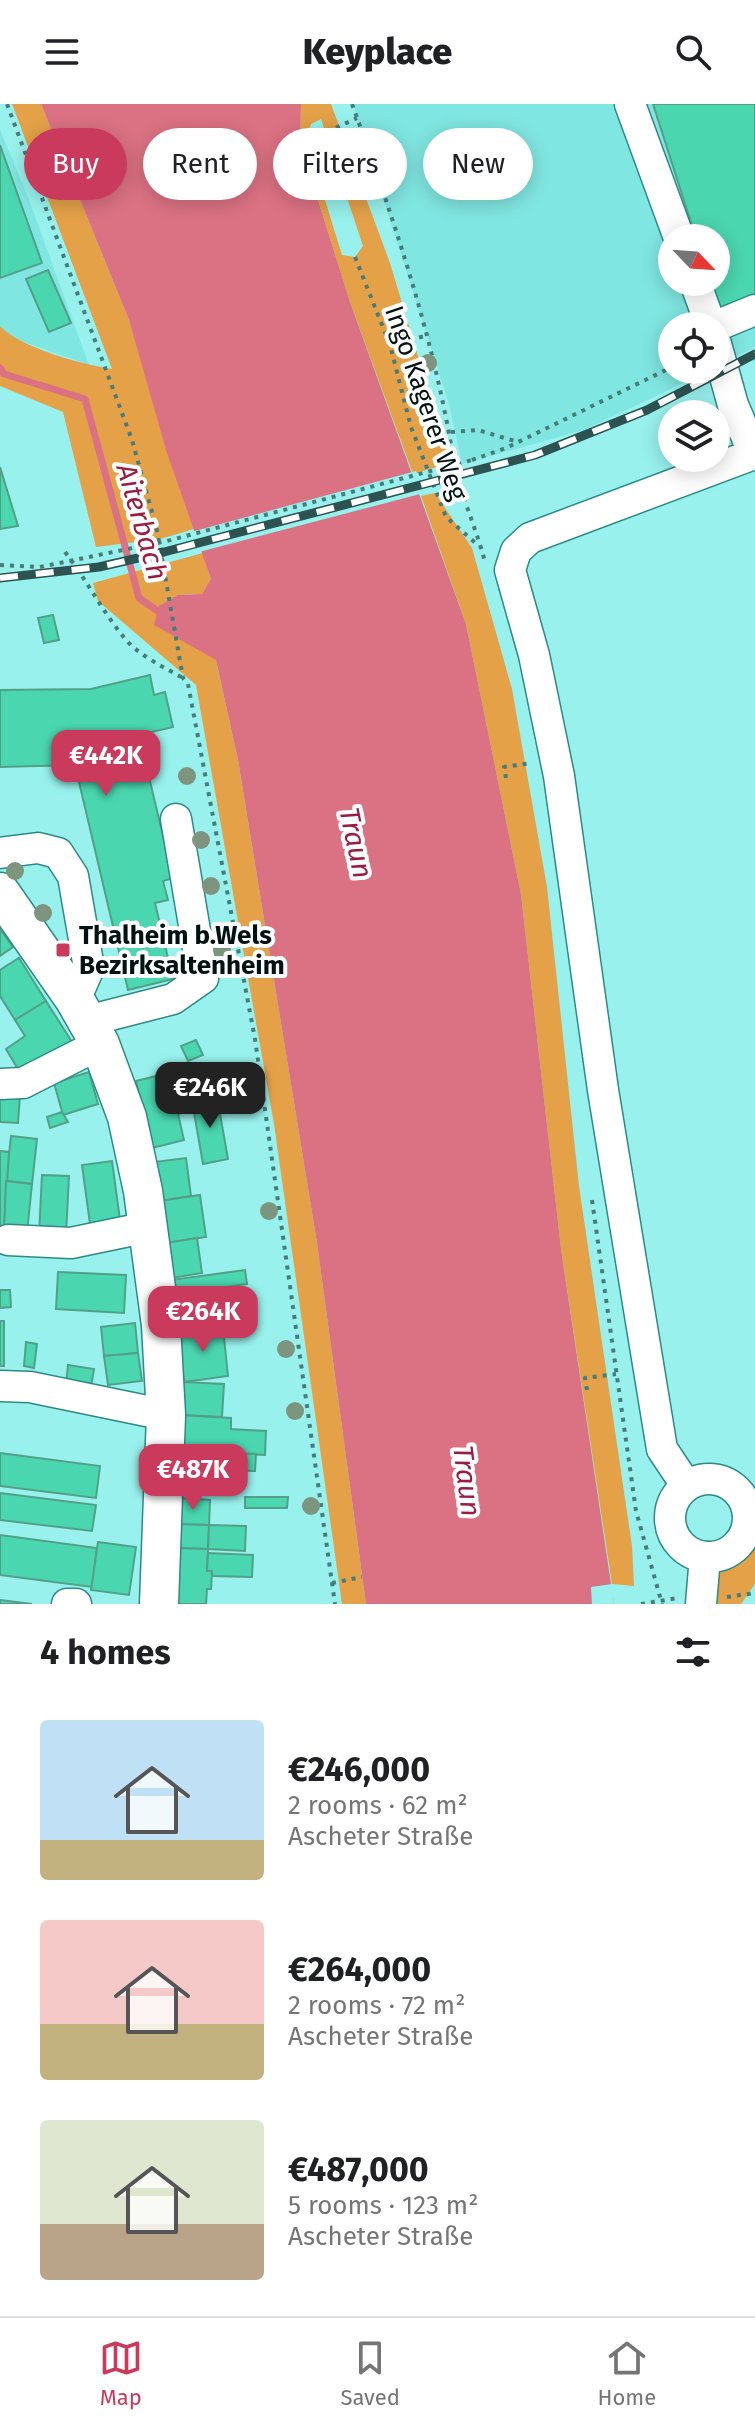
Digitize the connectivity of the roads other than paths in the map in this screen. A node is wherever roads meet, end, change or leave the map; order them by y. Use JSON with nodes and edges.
{"nodes":[{"id":1,"x":630,"y":104,"type":"edge"},
{"id":2,"x":674,"y":224,"type":"edge"},
{"id":3,"x":755,"y":310,"type":"edge"},
{"id":4,"x":730,"y":320,"type":"edge"},
{"id":5,"x":727,"y":384,"type":"edge"},
{"id":6,"x":754,"y":454,"type":"edge"},
{"id":7,"x":176,"y":819,"type":"dead end"},
{"id":8,"x":0,"y":853,"type":"edge"},
{"id":9,"x":0,"y":892,"type":"edge"},
{"id":10,"x":87,"y":1022,"type":"junction"},
{"id":11,"x":0,"y":1084,"type":"edge"},
{"id":12,"x":148,"y":1227,"type":"junction"},
{"id":13,"x":8,"y":1240,"type":"dead end"},
{"id":14,"x":0,"y":1386,"type":"edge"},
{"id":15,"x":166,"y":1415,"type":"junction"},
{"id":16,"x":686,"y":1485,"type":"junction"},
{"id":17,"x":750,"y":1499,"type":"edge"},
{"id":18,"x":705,"y":1557,"type":"junction"},
{"id":19,"x":67,"y":1604,"type":"edge"},
{"id":20,"x":76,"y":1604,"type":"edge"},
{"id":21,"x":159,"y":1604,"type":"edge"},
{"id":22,"x":701,"y":1604,"type":"edge"}],
"edges":[{"from":1,"to":2,"type":"street"},
{"from":3,"to":4,"type":"street"},
{"from":5,"to":6,"type":"street"},
{"from":6,"to":16,"type":"street"},
{"from":7,"to":10,"type":"street"},
{"from":8,"to":10,"type":"street"},
{"from":9,"to":10,"type":"main road"},
{"from":10,"to":11,"type":"street"},
{"from":10,"to":12,"type":"main road"},
{"from":12,"to":13,"type":"street"},
{"from":12,"to":15,"type":"main road"},
{"from":14,"to":15,"type":"street"},
{"from":15,"to":21,"type":"main road"},
{"from":16,"to":17,"type":"street"},
{"from":16,"to":18,"type":"street"},
{"from":17,"to":18,"type":"street"},
{"from":18,"to":22,"type":"street"},
{"from":19,"to":20,"type":"street"}]}
